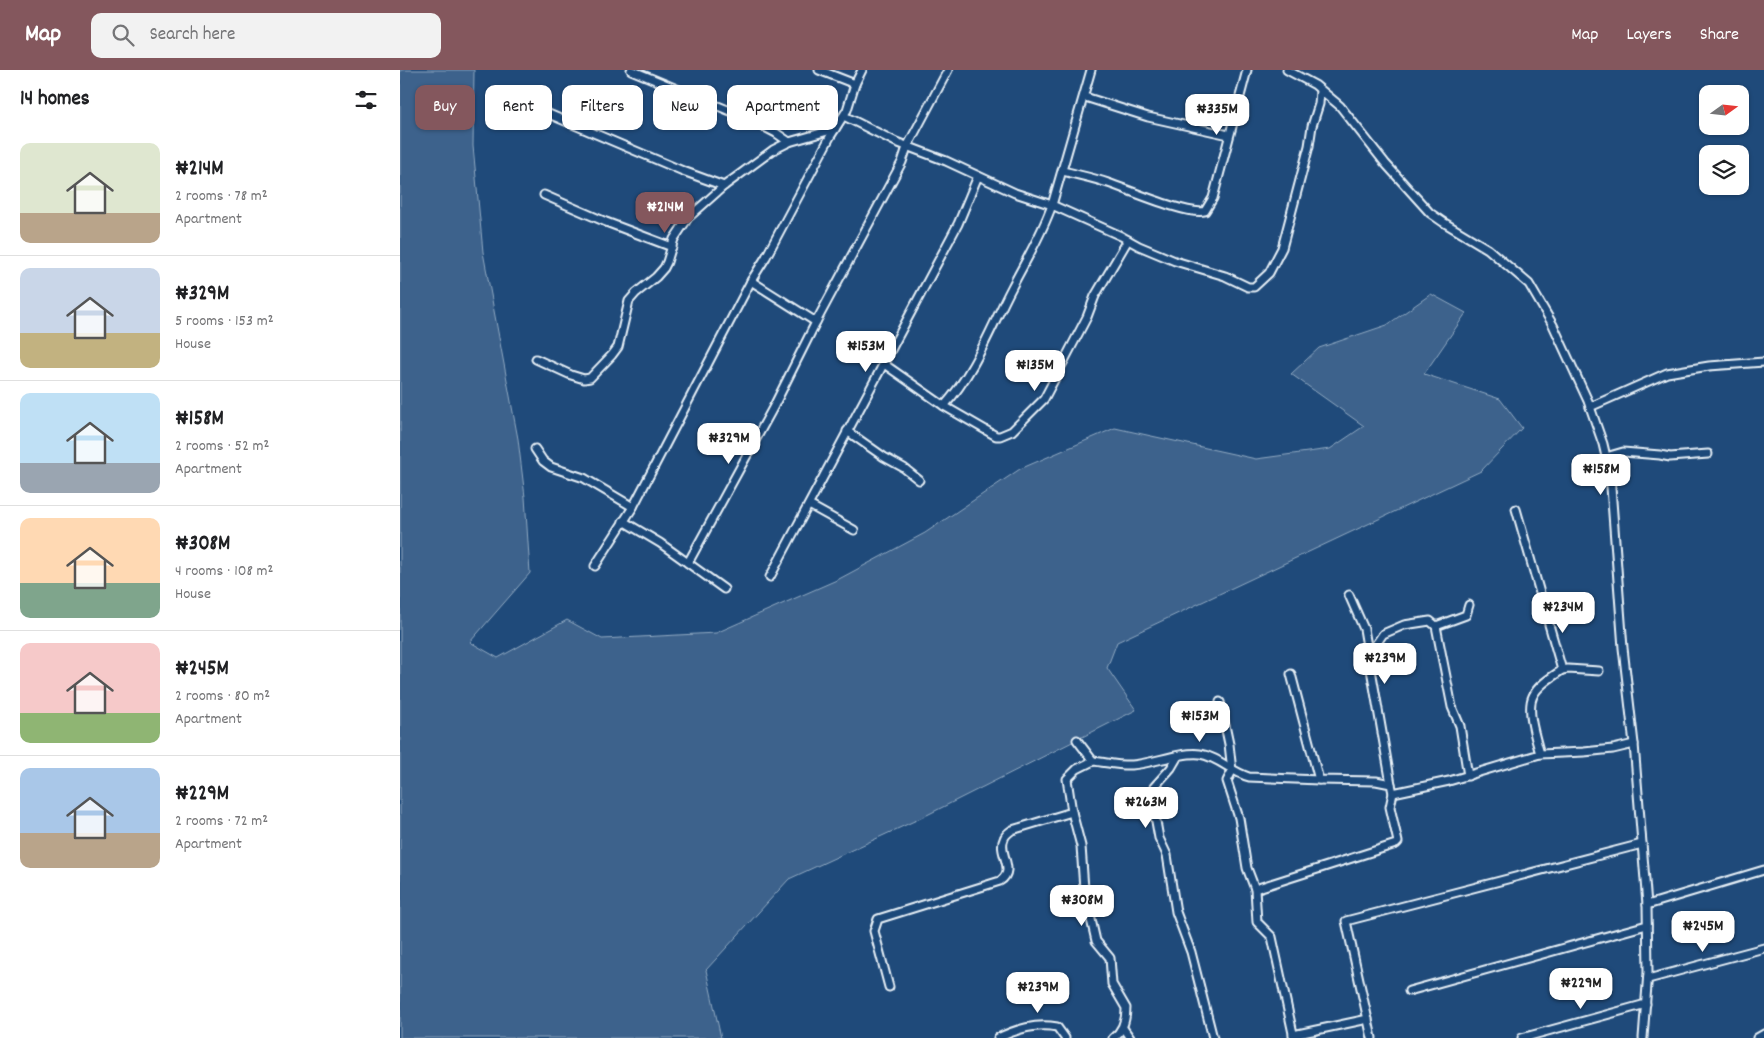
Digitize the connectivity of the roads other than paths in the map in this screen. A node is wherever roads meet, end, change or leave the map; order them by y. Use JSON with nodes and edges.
{"nodes":[{"id":1,"x":631,"y":70,"type":"edge"},
{"id":2,"x":820,"y":70,"type":"edge"},
{"id":3,"x":862,"y":70,"type":"edge"},
{"id":4,"x":948,"y":70,"type":"edge"},
{"id":5,"x":1092,"y":70,"type":"edge"},
{"id":6,"x":1247,"y":70,"type":"edge"},
{"id":7,"x":1287,"y":70,"type":"edge"},
{"id":8,"x":855,"y":84,"type":"junction"},
{"id":9,"x":1320,"y":90,"type":"junction"},
{"id":10,"x":1085,"y":97,"type":"junction"},
{"id":11,"x":552,"y":115,"type":"edge"},
{"id":12,"x":844,"y":116,"type":"junction"},
{"id":13,"x":838,"y":125,"type":"edge"},
{"id":14,"x":831,"y":130,"type":"edge"},
{"id":15,"x":834,"y":130,"type":"edge"},
{"id":16,"x":1229,"y":135,"type":"junction"},
{"id":17,"x":789,"y":142,"type":"junction"},
{"id":18,"x":907,"y":147,"type":"junction"},
{"id":19,"x":1063,"y":171,"type":"junction"},
{"id":20,"x":978,"y":176,"type":"junction"},
{"id":21,"x":724,"y":186,"type":"junction"},
{"id":22,"x":544,"y":195,"type":"dead end"},
{"id":23,"x":1052,"y":205,"type":"junction"},
{"id":24,"x":1128,"y":240,"type":"junction"},
{"id":25,"x":672,"y":247,"type":"junction"},
{"id":26,"x":751,"y":282,"type":"junction"},
{"id":27,"x":816,"y":322,"type":"junction"},
{"id":28,"x":536,"y":359,"type":"dead end"},
{"id":29,"x":1764,"y":362,"type":"edge"},
{"id":30,"x":884,"y":364,"type":"junction"},
{"id":31,"x":944,"y":406,"type":"junction"},
{"id":32,"x":1590,"y":407,"type":"junction"},
{"id":33,"x":847,"y":431,"type":"junction"},
{"id":34,"x":535,"y":449,"type":"dead end"},
{"id":35,"x":1708,"y":454,"type":"dead end"},
{"id":36,"x":1606,"y":457,"type":"junction"},
{"id":37,"x":919,"y":480,"type":"dead end"},
{"id":38,"x":809,"y":505,"type":"junction"},
{"id":39,"x":633,"y":507,"type":"junction"},
{"id":40,"x":1516,"y":509,"type":"dead end"},
{"id":41,"x":623,"y":522,"type":"junction"},
{"id":42,"x":854,"y":530,"type":"dead end"},
{"id":43,"x":688,"y":563,"type":"junction"},
{"id":44,"x":595,"y":566,"type":"dead end"},
{"id":45,"x":770,"y":577,"type":"dead end"},
{"id":46,"x":724,"y":589,"type":"dead end"},
{"id":47,"x":1349,"y":595,"type":"dead end"},
{"id":48,"x":1470,"y":605,"type":"dead end"},
{"id":49,"x":1436,"y":626,"type":"junction"},
{"id":50,"x":1368,"y":656,"type":"junction"},
{"id":51,"x":1562,"y":670,"type":"junction"},
{"id":52,"x":1599,"y":671,"type":"dead end"},
{"id":53,"x":1291,"y":674,"type":"dead end"},
{"id":54,"x":1220,"y":702,"type":"dead end"},
{"id":55,"x":1077,"y":740,"type":"dead end"},
{"id":56,"x":1634,"y":744,"type":"junction"},
{"id":57,"x":1540,"y":754,"type":"junction"},
{"id":58,"x":1178,"y":756,"type":"junction"},
{"id":59,"x":1093,"y":761,"type":"junction"},
{"id":60,"x":1232,"y":771,"type":"junction"},
{"id":61,"x":1468,"y":776,"type":"junction"},
{"id":62,"x":1318,"y":780,"type":"junction"},
{"id":63,"x":1391,"y":784,"type":"junction"},
{"id":64,"x":1393,"y":793,"type":"junction"},
{"id":65,"x":1072,"y":812,"type":"junction"},
{"id":66,"x":1642,"y":844,"type":"junction"},
{"id":67,"x":1764,"y":870,"type":"edge"},
{"id":68,"x":1255,"y":888,"type":"junction"},
{"id":69,"x":1647,"y":905,"type":"junction"},
{"id":70,"x":1647,"y":925,"type":"junction"},
{"id":71,"x":1764,"y":948,"type":"edge"},
{"id":72,"x":1648,"y":979,"type":"junction"},
{"id":73,"x":889,"y":987,"type":"dead end"},
{"id":74,"x":1409,"y":991,"type":"dead end"},
{"id":75,"x":1646,"y":1004,"type":"junction"},
{"id":76,"x":1368,"y":1019,"type":"junction"},
{"id":77,"x":1123,"y":1028,"type":"junction"},
{"id":78,"x":1764,"y":1034,"type":"edge"},
{"id":79,"x":1293,"y":1036,"type":"edge"},
{"id":80,"x":998,"y":1038,"type":"edge"},
{"id":81,"x":1065,"y":1038,"type":"edge"},
{"id":82,"x":1114,"y":1038,"type":"edge"},
{"id":83,"x":1130,"y":1038,"type":"edge"},
{"id":84,"x":1213,"y":1038,"type":"edge"},
{"id":85,"x":1372,"y":1038,"type":"edge"},
{"id":86,"x":1522,"y":1038,"type":"edge"},
{"id":87,"x":1642,"y":1038,"type":"edge"},
{"id":88,"x":1757,"y":1038,"type":"edge"}],
"edges":[{"from":1,"to":17,"type":"street"},
{"from":2,"to":8,"type":"street"},
{"from":3,"to":8,"type":"street"},
{"from":4,"to":18,"type":"street"},
{"from":5,"to":10,"type":"street"},
{"from":6,"to":16,"type":"street"},
{"from":7,"to":9,"type":"street"},
{"from":8,"to":12,"type":"street"},
{"from":9,"to":24,"type":"street"},
{"from":9,"to":32,"type":"street"},
{"from":10,"to":16,"type":"street"},
{"from":10,"to":19,"type":"street"},
{"from":11,"to":21,"type":"street"},
{"from":12,"to":13,"type":"street"},
{"from":12,"to":18,"type":"street"},
{"from":14,"to":17,"type":"street"},
{"from":15,"to":26,"type":"street"},
{"from":16,"to":19,"type":"street"},
{"from":17,"to":21,"type":"street"},
{"from":18,"to":20,"type":"street"},
{"from":18,"to":27,"type":"street"},
{"from":19,"to":23,"type":"street"},
{"from":20,"to":23,"type":"street"},
{"from":20,"to":30,"type":"street"},
{"from":21,"to":25,"type":"street"},
{"from":22,"to":25,"type":"street"},
{"from":23,"to":24,"type":"street"},
{"from":23,"to":31,"type":"street"},
{"from":24,"to":31,"type":"street"},
{"from":25,"to":28,"type":"street"},
{"from":26,"to":27,"type":"street"},
{"from":26,"to":39,"type":"street"},
{"from":27,"to":43,"type":"street"},
{"from":29,"to":32,"type":"street"},
{"from":30,"to":31,"type":"street"},
{"from":30,"to":33,"type":"street"},
{"from":32,"to":36,"type":"street"},
{"from":33,"to":37,"type":"street"},
{"from":33,"to":38,"type":"street"},
{"from":34,"to":39,"type":"street"},
{"from":35,"to":36,"type":"street"},
{"from":36,"to":56,"type":"street"},
{"from":38,"to":42,"type":"street"},
{"from":38,"to":45,"type":"street"},
{"from":39,"to":41,"type":"street"},
{"from":40,"to":51,"type":"street"},
{"from":41,"to":43,"type":"street"},
{"from":41,"to":44,"type":"street"},
{"from":43,"to":46,"type":"street"},
{"from":47,"to":50,"type":"street"},
{"from":48,"to":49,"type":"street"},
{"from":49,"to":50,"type":"street"},
{"from":49,"to":61,"type":"street"},
{"from":50,"to":63,"type":"street"},
{"from":51,"to":52,"type":"street"},
{"from":51,"to":57,"type":"street"},
{"from":53,"to":62,"type":"street"},
{"from":54,"to":60,"type":"street"},
{"from":55,"to":59,"type":"street"},
{"from":56,"to":57,"type":"street"},
{"from":56,"to":66,"type":"street"},
{"from":57,"to":61,"type":"street"},
{"from":58,"to":59,"type":"street"},
{"from":58,"to":60,"type":"street"},
{"from":58,"to":84,"type":"street"},
{"from":59,"to":65,"type":"street"},
{"from":60,"to":62,"type":"street"},
{"from":60,"to":68,"type":"street"},
{"from":61,"to":64,"type":"street"},
{"from":62,"to":63,"type":"street"},
{"from":63,"to":64,"type":"street"},
{"from":64,"to":68,"type":"street"},
{"from":65,"to":73,"type":"street"},
{"from":65,"to":77,"type":"street"},
{"from":66,"to":69,"type":"street"},
{"from":66,"to":76,"type":"street"},
{"from":67,"to":69,"type":"street"},
{"from":68,"to":79,"type":"street"},
{"from":69,"to":70,"type":"street"},
{"from":70,"to":72,"type":"street"},
{"from":70,"to":74,"type":"street"},
{"from":71,"to":72,"type":"street"},
{"from":72,"to":75,"type":"street"},
{"from":75,"to":86,"type":"street"},
{"from":75,"to":87,"type":"street"},
{"from":76,"to":79,"type":"street"},
{"from":76,"to":85,"type":"street"},
{"from":77,"to":82,"type":"street"},
{"from":77,"to":83,"type":"street"},
{"from":78,"to":88,"type":"street"},
{"from":80,"to":81,"type":"street"}]}
